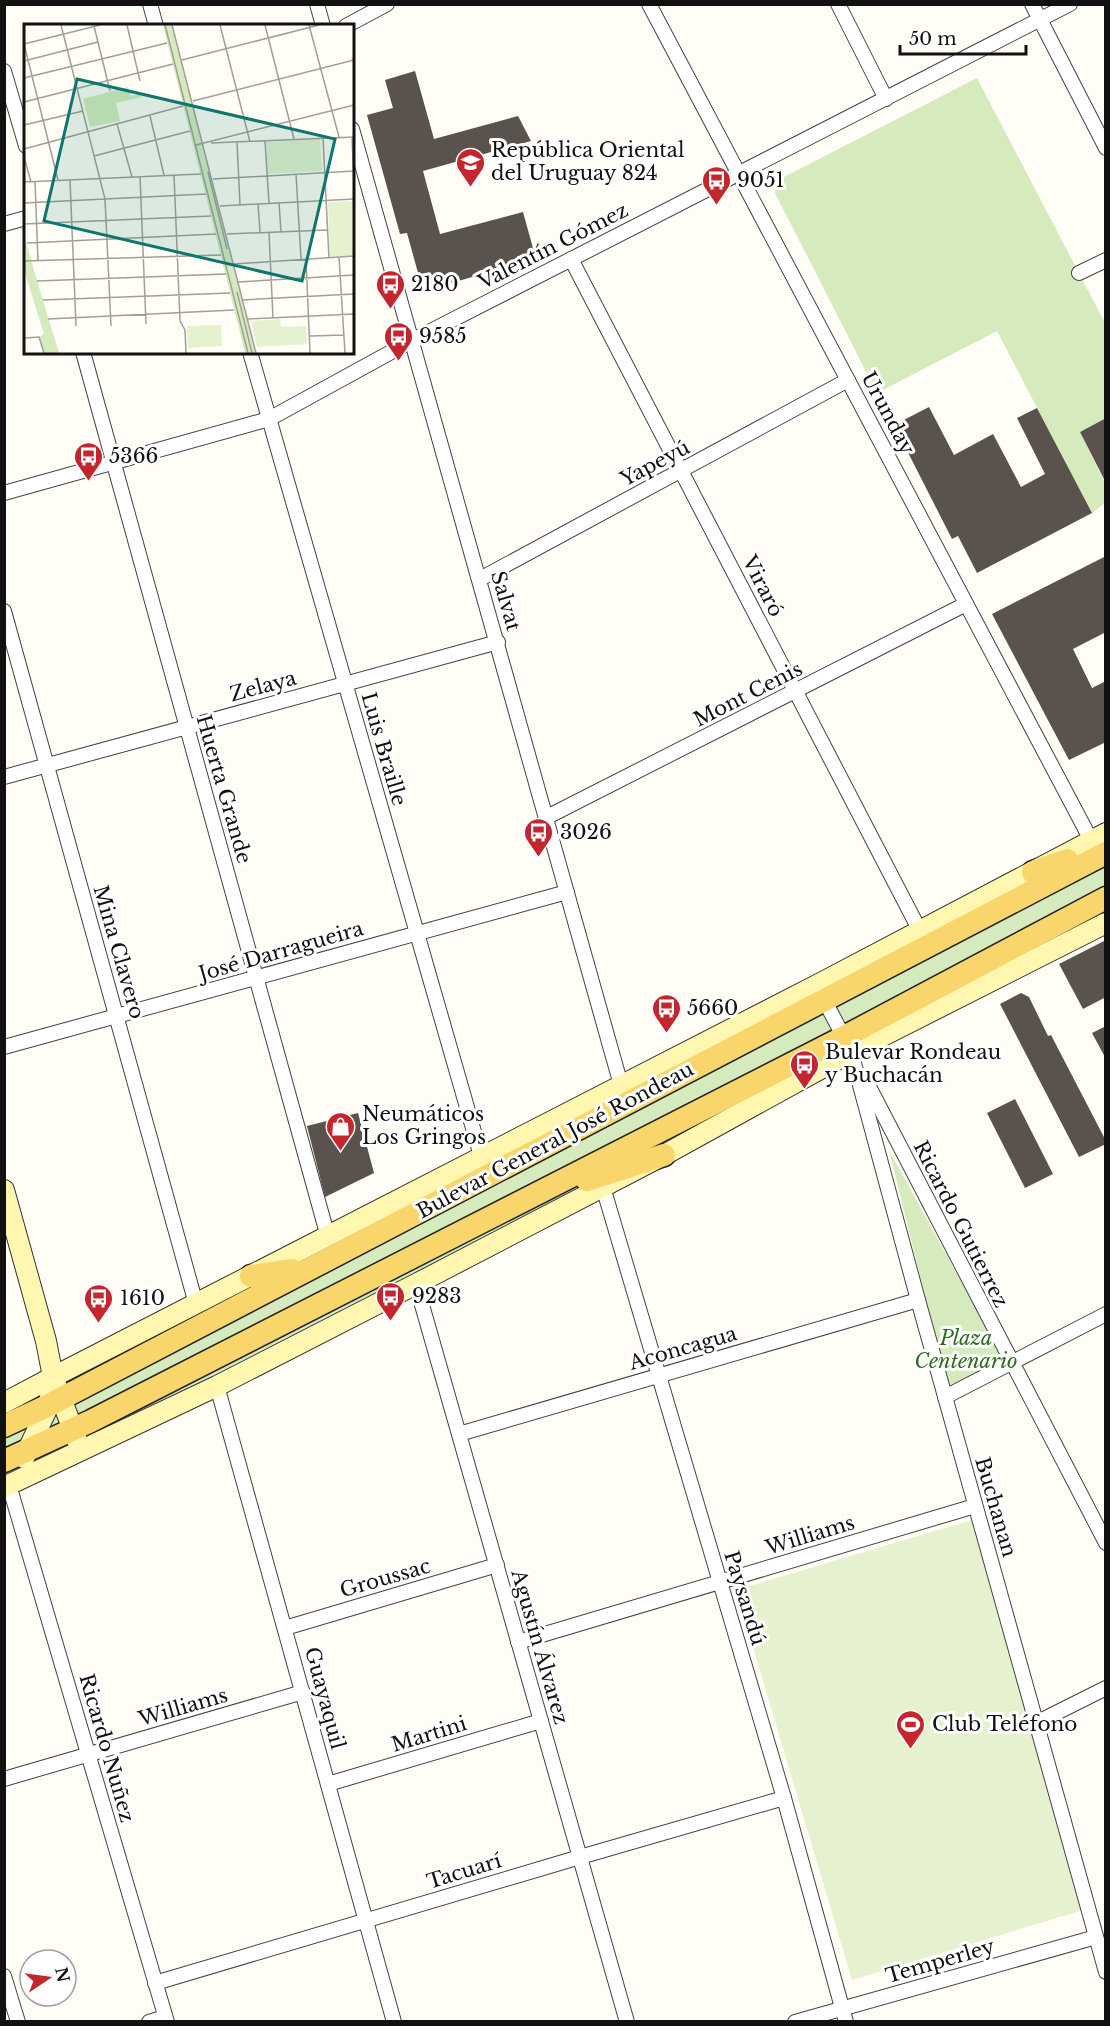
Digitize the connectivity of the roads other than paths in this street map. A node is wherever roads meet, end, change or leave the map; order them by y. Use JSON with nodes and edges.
{"nodes":[{"id":1,"x":150,"y":4,"type":"edge"},
{"id":2,"x":317,"y":4,"type":"edge"},
{"id":3,"x":387,"y":4,"type":"edge"},
{"id":4,"x":649,"y":4,"type":"edge"},
{"id":5,"x":838,"y":4,"type":"edge"},
{"id":6,"x":1032,"y":4,"type":"edge"},
{"id":7,"x":1070,"y":4,"type":"edge"},
{"id":8,"x":1040,"y":20,"type":"junction"},
{"id":9,"x":155,"y":24,"type":"edge"},
{"id":10,"x":322,"y":24,"type":"edge"},
{"id":11,"x":350,"y":24,"type":"edge"},
{"id":12,"x":4,"y":71,"type":"edge"},
{"id":13,"x":886,"y":99,"type":"junction"},
{"id":14,"x":354,"y":136,"type":"edge"},
{"id":15,"x":24,"y":139,"type":"edge"},
{"id":16,"x":1106,"y":148,"type":"edge"},
{"id":17,"x":739,"y":174,"type":"junction"},
{"id":18,"x":24,"y":219,"type":"edge"},
{"id":19,"x":4,"y":224,"type":"edge"},
{"id":20,"x":571,"y":259,"type":"junction"},
{"id":21,"x":1106,"y":260,"type":"edge"},
{"id":22,"x":1079,"y":273,"type":"dead end"},
{"id":23,"x":413,"y":340,"type":"junction"},
{"id":24,"x":84,"y":354,"type":"edge"},
{"id":25,"x":251,"y":354,"type":"edge"},
{"id":26,"x":848,"y":380,"type":"junction"},
{"id":27,"x":269,"y":419,"type":"junction"},
{"id":28,"x":113,"y":462,"type":"junction"},
{"id":29,"x":682,"y":470,"type":"junction"},
{"id":30,"x":4,"y":493,"type":"edge"},
{"id":31,"x":480,"y":579,"type":"junction"},
{"id":32,"x":966,"y":604,"type":"junction"},
{"id":33,"x":4,"y":611,"type":"edge"},
{"id":34,"x":498,"y":642,"type":"junction"},
{"id":35,"x":345,"y":684,"type":"junction"},
{"id":36,"x":795,"y":692,"type":"junction"},
{"id":37,"x":186,"y":727,"type":"junction"},
{"id":38,"x":47,"y":766,"type":"junction"},
{"id":39,"x":4,"y":777,"type":"edge"},
{"id":40,"x":547,"y":818,"type":"junction"},
{"id":41,"x":1102,"y":843,"type":"edge"},
{"id":42,"x":1033,"y":872,"type":"joint"},
{"id":43,"x":567,"y":892,"type":"junction"},
{"id":44,"x":1106,"y":898,"type":"edge"},
{"id":45,"x":1106,"y":922,"type":"edge"},
{"id":46,"x":920,"y":931,"type":"junction"},
{"id":47,"x":417,"y":933,"type":"junction"},
{"id":48,"x":256,"y":978,"type":"junction"},
{"id":49,"x":820,"y":992,"type":"junction"},
{"id":50,"x":117,"y":1017,"type":"junction"},
{"id":51,"x":847,"y":1044,"type":"junction"},
{"id":52,"x":4,"y":1047,"type":"edge"},
{"id":53,"x":621,"y":1085,"type":"junction"},
{"id":54,"x":878,"y":1119,"type":"junction"},
{"id":55,"x":664,"y":1155,"type":"junction"},
{"id":56,"x":482,"y":1156,"type":"junction"},
{"id":57,"x":603,"y":1187,"type":"junction"},
{"id":58,"x":4,"y":1190,"type":"edge"},
{"id":59,"x":517,"y":1203,"type":"junction"},
{"id":60,"x":328,"y":1236,"type":"junction"},
{"id":61,"x":311,"y":1267,"type":"junction"},
{"id":62,"x":251,"y":1276,"type":"junction"},
{"id":63,"x":416,"y":1284,"type":"junction"},
{"id":64,"x":918,"y":1300,"type":"junction"},
{"id":65,"x":196,"y":1304,"type":"junction"},
{"id":66,"x":1106,"y":1314,"type":"edge"},
{"id":67,"x":1011,"y":1363,"type":"junction"},
{"id":68,"x":659,"y":1375,"type":"junction"},
{"id":69,"x":53,"y":1377,"type":"junction"},
{"id":70,"x":217,"y":1386,"type":"junction"},
{"id":71,"x":945,"y":1397,"type":"junction"},
{"id":72,"x":55,"y":1402,"type":"junction"},
{"id":73,"x":4,"y":1403,"type":"edge"},
{"id":74,"x":4,"y":1426,"type":"edge"},
{"id":75,"x":459,"y":1434,"type":"junction"},
{"id":76,"x":77,"y":1440,"type":"junction"},
{"id":77,"x":28,"y":1449,"type":"junction"},
{"id":78,"x":4,"y":1461,"type":"edge"},
{"id":79,"x":6,"y":1482,"type":"edge"},
{"id":80,"x":975,"y":1506,"type":"junction"},
{"id":81,"x":1106,"y":1544,"type":"edge"},
{"id":82,"x":497,"y":1565,"type":"junction"},
{"id":83,"x":720,"y":1582,"type":"junction"},
{"id":84,"x":285,"y":1628,"type":"junction"},
{"id":85,"x":518,"y":1642,"type":"junction"},
{"id":86,"x":1106,"y":1688,"type":"edge"},
{"id":87,"x":303,"y":1692,"type":"junction"},
{"id":88,"x":541,"y":1721,"type":"junction"},
{"id":89,"x":1036,"y":1723,"type":"junction"},
{"id":90,"x":88,"y":1754,"type":"junction"},
{"id":91,"x":4,"y":1779,"type":"edge"},
{"id":92,"x":328,"y":1784,"type":"junction"},
{"id":93,"x":784,"y":1798,"type":"junction"},
{"id":94,"x":580,"y":1857,"type":"junction"},
{"id":95,"x":366,"y":1920,"type":"junction"},
{"id":96,"x":1096,"y":1937,"type":"junction"},
{"id":97,"x":1106,"y":1972,"type":"edge"},
{"id":98,"x":4,"y":1976,"type":"edge"},
{"id":99,"x":155,"y":1983,"type":"junction"},
{"id":100,"x":844,"y":2015,"type":"edge"},
{"id":101,"x":166,"y":2019,"type":"edge"},
{"id":102,"x":18,"y":2022,"type":"edge"},
{"id":103,"x":149,"y":2022,"type":"edge"},
{"id":104,"x":394,"y":2022,"type":"edge"},
{"id":105,"x":627,"y":2022,"type":"edge"},
{"id":106,"x":795,"y":2022,"type":"edge"}],
"edges":[{"from":1,"to":9,"type":"street"},
{"from":2,"to":10,"type":"street"},
{"from":3,"to":11,"type":"street"},
{"from":4,"to":17,"type":"street","name":"Urunday"},
{"from":5,"to":13,"type":"street"},
{"from":6,"to":8,"type":"street"},
{"from":7,"to":8,"type":"street","name":"Valentín Gómez"},
{"from":8,"to":13,"type":"street","name":"Valentín Gómez"},
{"from":8,"to":16,"type":"street"},
{"from":12,"to":15,"type":"street"},
{"from":13,"to":17,"type":"street","name":"Valentín Gómez"},
{"from":14,"to":23,"type":"street","name":"Salvat"},
{"from":17,"to":20,"type":"street","name":"Valentín Gómez"},
{"from":17,"to":26,"type":"street","name":"Urunday"},
{"from":18,"to":19,"type":"street"},
{"from":20,"to":23,"type":"street","name":"Valentín Gómez"},
{"from":20,"to":29,"type":"street","name":"Viraró"},
{"from":21,"to":22,"type":"street"},
{"from":23,"to":27,"type":"street","name":"Valentín Gómez"},
{"from":23,"to":31,"type":"street","name":"Salvat"},
{"from":24,"to":28,"type":"street","name":"Huerta Grande"},
{"from":25,"to":27,"type":"street","name":"Luis Braille"},
{"from":26,"to":29,"type":"street","name":"Yapeyú"},
{"from":26,"to":32,"type":"street","name":"Urunday"},
{"from":27,"to":28,"type":"street","name":"Valentín Gómez"},
{"from":27,"to":35,"type":"street","name":"Luis Braille"},
{"from":28,"to":30,"type":"street","name":"Valentín Gómez"},
{"from":28,"to":37,"type":"street","name":"Huerta Grande"},
{"from":29,"to":31,"type":"street","name":"Yapeyú"},
{"from":29,"to":36,"type":"street","name":"Viraró"},
{"from":31,"to":34,"type":"street","name":"Salvat"},
{"from":32,"to":36,"type":"street","name":"Mont Cenis"},
{"from":32,"to":41,"type":"street","name":"Urunday"},
{"from":33,"to":38,"type":"street","name":"Mina Clavero"},
{"from":34,"to":35,"type":"street","name":"Zelaya"},
{"from":34,"to":40,"type":"street","name":"Salvat"},
{"from":35,"to":37,"type":"street","name":"Zelaya"},
{"from":35,"to":47,"type":"street","name":"Luis Braille"},
{"from":36,"to":40,"type":"street","name":"Mont Cenis"},
{"from":36,"to":46,"type":"street","name":"Viraró"},
{"from":37,"to":38,"type":"street","name":"Zelaya"},
{"from":37,"to":48,"type":"street","name":"Huerta Grande"},
{"from":38,"to":39,"type":"street","name":"Zelaya"},
{"from":38,"to":50,"type":"street","name":"Mina Clavero"},
{"from":40,"to":43,"type":"street","name":"Salvat"},
{"from":41,"to":42,"type":"main road"},
{"from":41,"to":49,"type":"main road","name":"Bulevar General José Rondeau"},
{"from":42,"to":46,"type":"main road","name":"Bulevar General José Rondeau"},
{"from":43,"to":47,"type":"street","name":"José Darragueira"},
{"from":43,"to":53,"type":"street","name":"Salvat"},
{"from":44,"to":51,"type":"main road","name":"Bulevar General José Rondeau"},
{"from":45,"to":51,"type":"main road","name":"Bulevar General José Rondeau"},
{"from":46,"to":49,"type":"main road","name":"Bulevar General José Rondeau"},
{"from":47,"to":48,"type":"street","name":"José Darragueira"},
{"from":47,"to":56,"type":"street","name":"Luis Braille"},
{"from":48,"to":50,"type":"street","name":"José Darragueira"},
{"from":48,"to":60,"type":"street","name":"Huerta Grande"},
{"from":49,"to":51,"type":"street","name":"Ricardo Gutierrez"},
{"from":49,"to":53,"type":"main road","name":"Bulevar General José Rondeau"},
{"from":49,"to":61,"type":"main road","name":"Bulevar General José Rondeau"},
{"from":50,"to":52,"type":"street","name":"José Darragueira"},
{"from":50,"to":65,"type":"street","name":"Mina Clavero"},
{"from":51,"to":54,"type":"street","name":"Ricardo Gutierrez"},
{"from":51,"to":55,"type":"main road","name":"Bulevar General José Rondeau"},
{"from":51,"to":59,"type":"main road","name":"Bulevar General José Rondeau"},
{"from":53,"to":56,"type":"main road","name":"Bulevar General José Rondeau"},
{"from":54,"to":64,"type":"street","name":"Buchanan"},
{"from":54,"to":67,"type":"street","name":"Ricardo Gutierrez"},
{"from":55,"to":57,"type":"main road","name":"Bulevar General José Rondeau"},
{"from":55,"to":59,"type":"main road"},
{"from":56,"to":60,"type":"main road","name":"Bulevar General José Rondeau"},
{"from":57,"to":63,"type":"main road","name":"Bulevar General José Rondeau"},
{"from":57,"to":68,"type":"street","name":"Paysandú"},
{"from":58,"to":69,"type":"main road"},
{"from":59,"to":76,"type":"main road","name":"Bulevar General José Rondeau"},
{"from":60,"to":62,"type":"main road","name":"Bulevar General José Rondeau"},
{"from":61,"to":62,"type":"main road"},
{"from":61,"to":72,"type":"main road","name":"Bulevar General José Rondeau"},
{"from":62,"to":65,"type":"main road","name":"Bulevar General José Rondeau"},
{"from":63,"to":70,"type":"main road","name":"Bulevar General José Rondeau"},
{"from":63,"to":75,"type":"street","name":"Agustín Álvarez"},
{"from":64,"to":68,"type":"street","name":"Aconcagua"},
{"from":64,"to":71,"type":"street","name":"Buchanan"},
{"from":65,"to":69,"type":"main road","name":"Bulevar General José Rondeau"},
{"from":66,"to":67,"type":"street"},
{"from":67,"to":71,"type":"street"},
{"from":67,"to":81,"type":"street","name":"Ricardo Gutierrez"},
{"from":68,"to":75,"type":"street","name":"Aconcagua"},
{"from":68,"to":83,"type":"street","name":"Paysandú"},
{"from":69,"to":72,"type":"main road"},
{"from":69,"to":73,"type":"main road","name":"Bulevar General José Rondeau"},
{"from":70,"to":76,"type":"main road","name":"Bulevar General José Rondeau"},
{"from":70,"to":84,"type":"street","name":"Guayaquil"},
{"from":71,"to":80,"type":"street","name":"Buchanan"},
{"from":72,"to":74,"type":"main road","name":"Bulevar General José Rondeau"},
{"from":72,"to":76,"type":"main road"},
{"from":72,"to":77,"type":"main road"},
{"from":75,"to":82,"type":"street","name":"Agustín Álvarez"},
{"from":76,"to":77,"type":"main road","name":"Bulevar General José Rondeau"},
{"from":76,"to":79,"type":"main road","name":"Bulevar General José Rondeau"},
{"from":77,"to":78,"type":"main road","name":"Bulevar General José Rondeau"},
{"from":77,"to":79,"type":"main road"},
{"from":79,"to":90,"type":"street","name":"Ricardo Nuñez"},
{"from":80,"to":83,"type":"street","name":"Williams"},
{"from":80,"to":89,"type":"street","name":"Buchanan"},
{"from":82,"to":84,"type":"street","name":"Groussac"},
{"from":82,"to":85,"type":"street","name":"Agustín Álvarez"},
{"from":83,"to":85,"type":"street","name":"Williams"},
{"from":83,"to":93,"type":"street","name":"Paysandú"},
{"from":84,"to":87,"type":"street","name":"Guayaquil"},
{"from":85,"to":88,"type":"street","name":"Agustín Álvarez"},
{"from":86,"to":89,"type":"street"},
{"from":87,"to":90,"type":"street","name":"Williams"},
{"from":87,"to":92,"type":"street","name":"Guayaquil"},
{"from":88,"to":92,"type":"street","name":"Martini"},
{"from":88,"to":94,"type":"street","name":"Agustín Álvarez"},
{"from":89,"to":96,"type":"street","name":"Buchanan"},
{"from":90,"to":91,"type":"street","name":"Williams"},
{"from":90,"to":99,"type":"street","name":"Ricardo Nuñez"},
{"from":92,"to":95,"type":"street","name":"Guayaquil"},
{"from":93,"to":94,"type":"street","name":"Tacuarí"},
{"from":93,"to":100,"type":"street","name":"Paysandú"},
{"from":94,"to":95,"type":"street","name":"Tacuarí"},
{"from":94,"to":105,"type":"street","name":"Agustín Álvarez"},
{"from":95,"to":99,"type":"street","name":"Tacuarí"},
{"from":95,"to":104,"type":"street","name":"Guayaquil"},
{"from":96,"to":97,"type":"street","name":"Buchanan"},
{"from":96,"to":100,"type":"street","name":"Temperley"},
{"from":98,"to":102,"type":"street"},
{"from":99,"to":101,"type":"street","name":"Ricardo Nuñez"},
{"from":100,"to":106,"type":"street","name":"Temperley"},
{"from":101,"to":103,"type":"street"}]}
